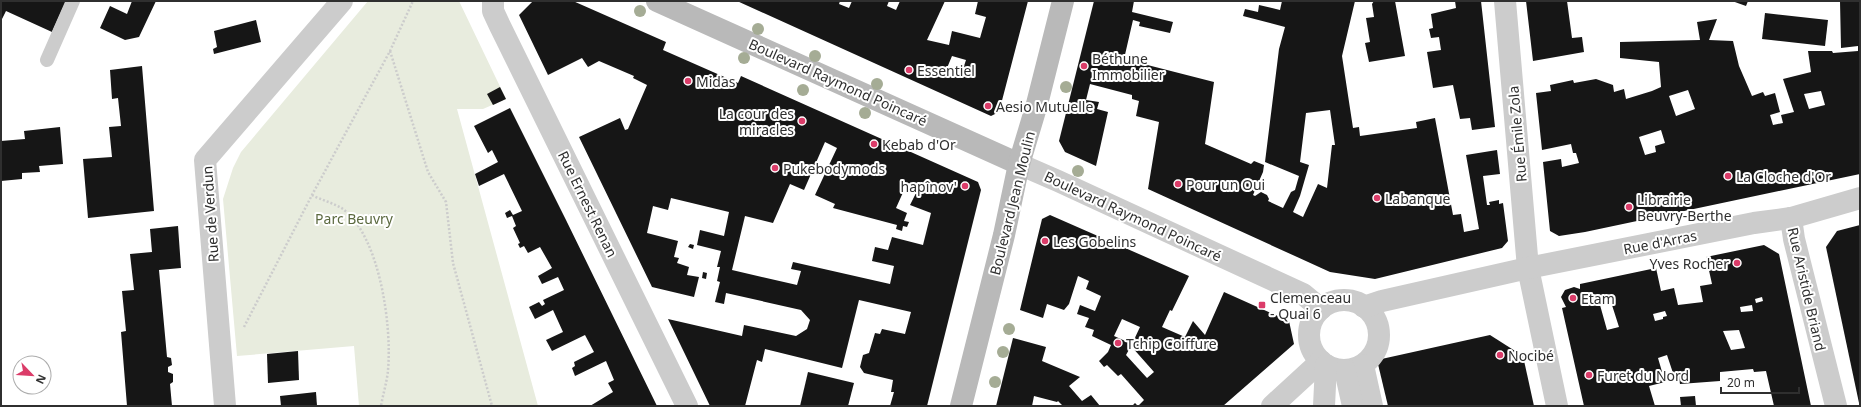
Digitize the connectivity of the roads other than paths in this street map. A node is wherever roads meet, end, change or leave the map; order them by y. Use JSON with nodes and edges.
{"nodes":[{"id":1,"x":73,"y":1,"type":"edge"},
{"id":2,"x":342,"y":1,"type":"edge"},
{"id":3,"x":493,"y":1,"type":"edge"},
{"id":4,"x":657,"y":1,"type":"edge"},
{"id":5,"x":1063,"y":1,"type":"edge"},
{"id":6,"x":1505,"y":1,"type":"edge"},
{"id":7,"x":47,"y":60,"type":"dead end"},
{"id":8,"x":1019,"y":164,"type":"junction"},
{"id":9,"x":1860,"y":198,"type":"edge"},
{"id":10,"x":1790,"y":218,"type":"junction"},
{"id":11,"x":1528,"y":268,"type":"junction"},
{"id":12,"x":1364,"y":306,"type":"junction"},
{"id":13,"x":1321,"y":309,"type":"junction"},
{"id":14,"x":1339,"y":365,"type":"junction"},
{"id":15,"x":225,"y":406,"type":"edge"},
{"id":16,"x":687,"y":406,"type":"edge"},
{"id":17,"x":961,"y":406,"type":"edge"},
{"id":18,"x":1272,"y":406,"type":"edge"},
{"id":19,"x":1324,"y":406,"type":"edge"},
{"id":20,"x":1354,"y":406,"type":"edge"},
{"id":21,"x":1372,"y":406,"type":"edge"},
{"id":22,"x":1557,"y":406,"type":"edge"},
{"id":23,"x":1836,"y":406,"type":"edge"}],
"edges":[{"from":1,"to":7,"type":"lane"},
{"from":2,"to":15,"type":"street","name":"Rue de Verdun"},
{"from":3,"to":16,"type":"street","name":"Rue Ernest Renan"},
{"from":4,"to":8,"type":"main road","name":"Boulevard Raymond Poincaré"},
{"from":5,"to":8,"type":"main road","name":"Boulevard Jean Moulin"},
{"from":6,"to":11,"type":"street","name":"Rue Émile Zola"},
{"from":8,"to":13,"type":"street","name":"Boulevard Raymond Poincaré"},
{"from":8,"to":17,"type":"main road","name":"Boulevard Jean Moulin"},
{"from":9,"to":10,"type":"street","name":"Rue d'Arras"},
{"from":10,"to":11,"type":"street","name":"Rue d'Arras"},
{"from":10,"to":23,"type":"street","name":"Rue Aristide Briand"},
{"from":11,"to":12,"type":"street","name":"Rue d'Arras"},
{"from":11,"to":22,"type":"street","name":"Rue Émile Zola"},
{"from":12,"to":13,"type":"street"},
{"from":12,"to":14,"type":"street"},
{"from":13,"to":14,"type":"street"},
{"from":14,"to":18,"type":"street"},
{"from":14,"to":19,"type":"street"},
{"from":14,"to":20,"type":"street"},
{"from":14,"to":21,"type":"street"}]}
